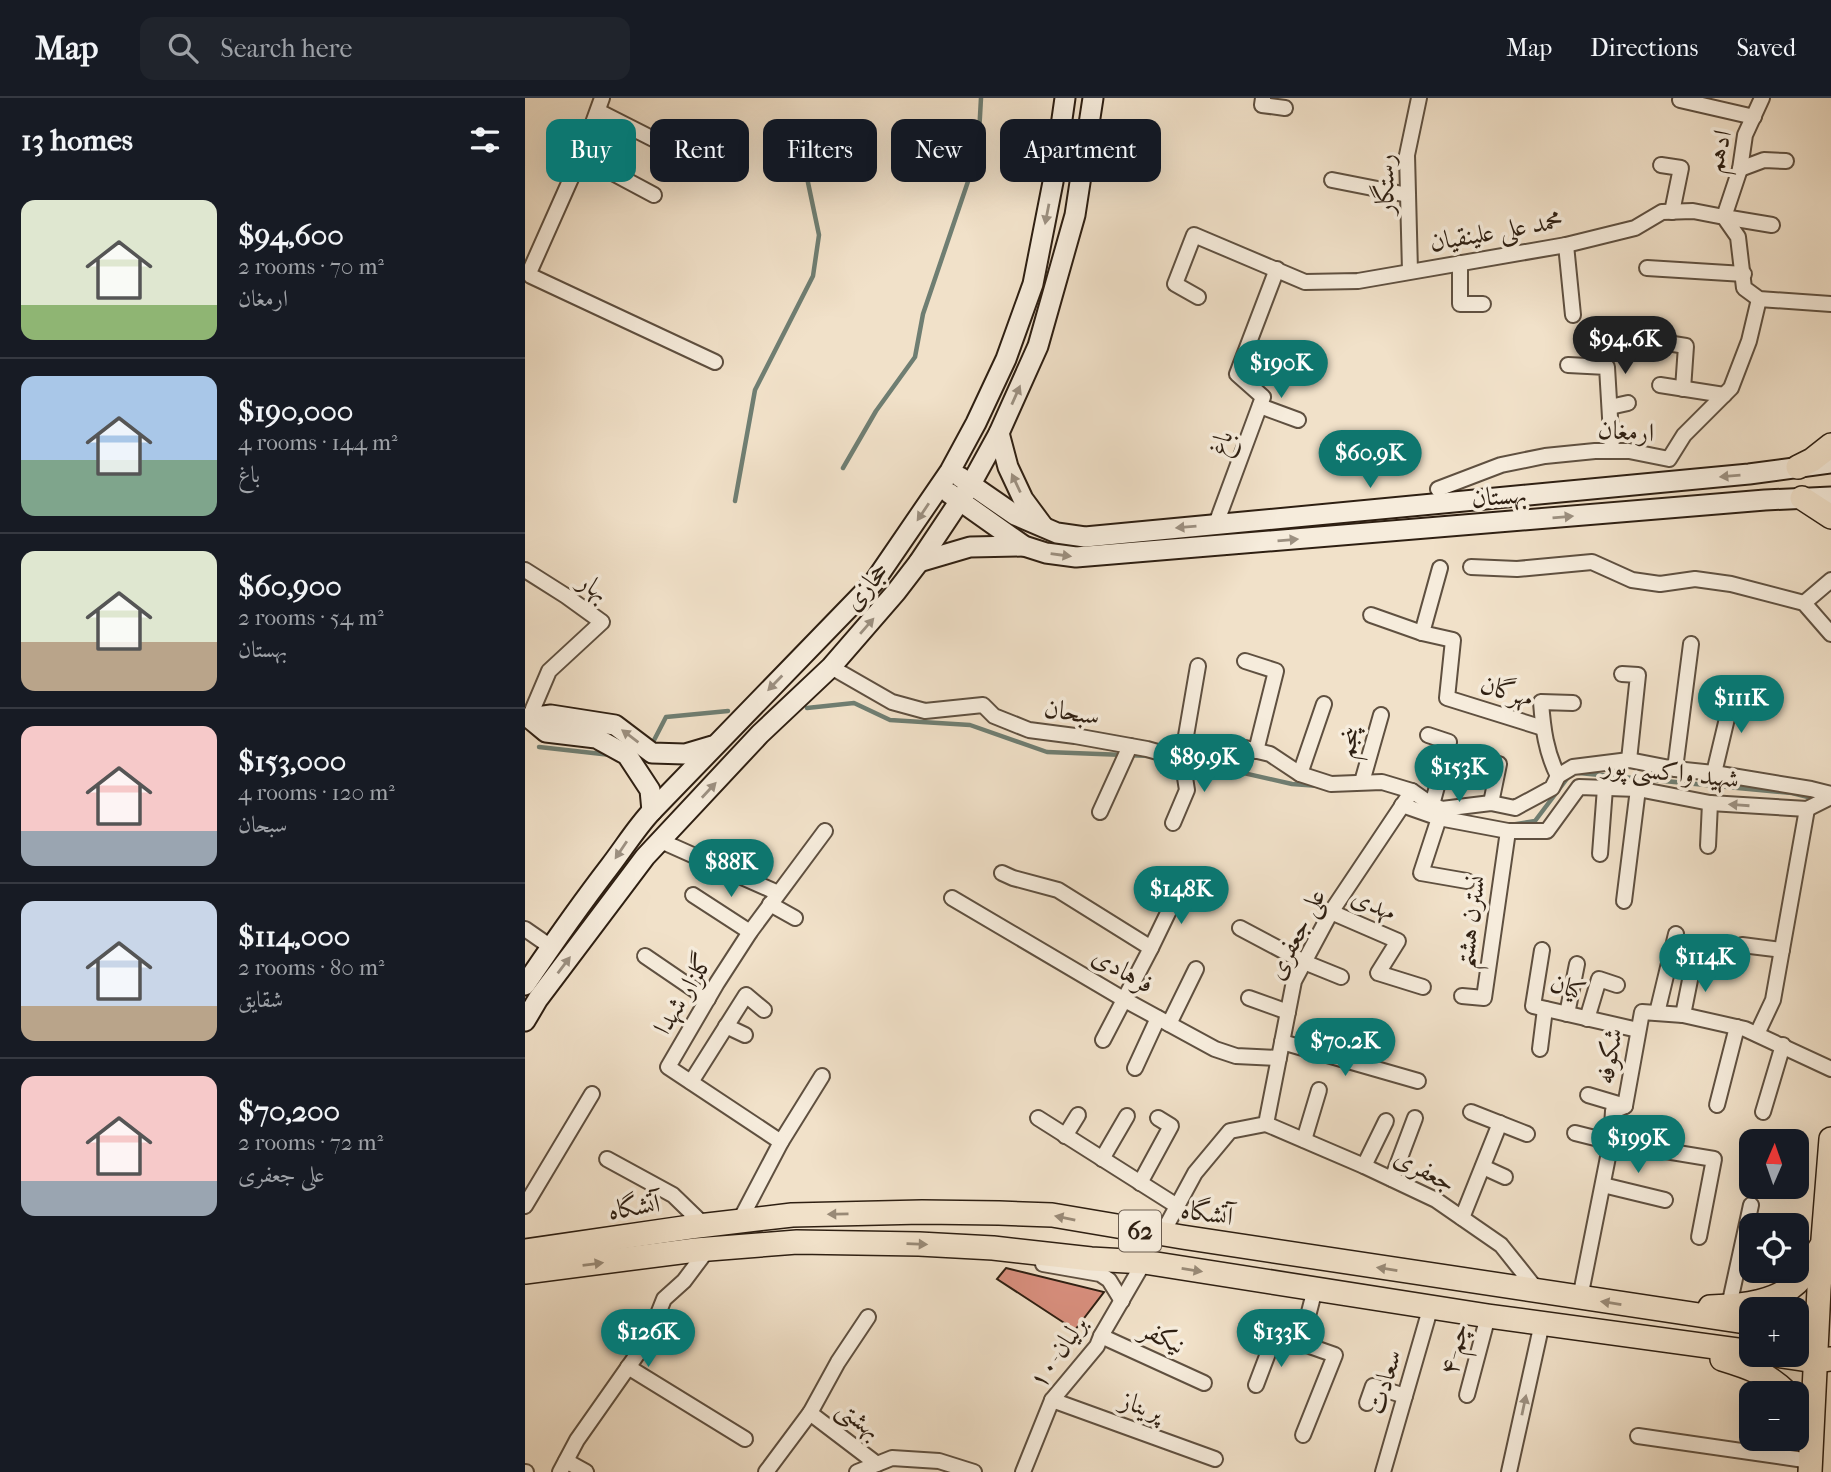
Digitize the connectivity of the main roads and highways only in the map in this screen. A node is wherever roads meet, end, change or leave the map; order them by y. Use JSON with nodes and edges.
{"nodes":[{"id":1,"x":1065,"y":98,"type":"edge"},
{"id":2,"x":1092,"y":100,"type":"edge"},
{"id":3,"x":999,"y":432,"type":"junction"},
{"id":4,"x":1831,"y":445,"type":"edge"},
{"id":5,"x":1831,"y":463,"type":"edge"},
{"id":6,"x":1798,"y":467,"type":"junction"},
{"id":7,"x":945,"y":479,"type":"junction"},
{"id":8,"x":965,"y":492,"type":"junction"},
{"id":9,"x":1514,"y":496,"type":"junction"},
{"id":10,"x":1831,"y":497,"type":"edge"},
{"id":11,"x":1801,"y":498,"type":"junction"},
{"id":12,"x":1831,"y":517,"type":"edge"},
{"id":13,"x":1514,"y":521,"type":"junction"},
{"id":14,"x":1044,"y":527,"type":"junction"},
{"id":15,"x":1024,"y":546,"type":"junction"},
{"id":16,"x":919,"y":562,"type":"junction"},
{"id":17,"x":526,"y":719,"type":"edge"},
{"id":18,"x":715,"y":745,"type":"junction"},
{"id":19,"x":652,"y":811,"type":"junction"},
{"id":20,"x":525,"y":985,"type":"edge"},
{"id":21,"x":525,"y":1021,"type":"edge"},
{"id":22,"x":1831,"y":1139,"type":"edge"},
{"id":23,"x":1100,"y":1225,"type":"junction"},
{"id":24,"x":1823,"y":1243,"type":"junction"},
{"id":25,"x":525,"y":1251,"type":"edge"},
{"id":26,"x":1091,"y":1259,"type":"junction"},
{"id":27,"x":525,"y":1272,"type":"edge"},
{"id":28,"x":1825,"y":1293,"type":"edge"},
{"id":29,"x":1647,"y":1308,"type":"junction"},
{"id":30,"x":1739,"y":1321,"type":"edge"},
{"id":31,"x":1815,"y":1333,"type":"edge"},
{"id":32,"x":1648,"y":1338,"type":"junction"},
{"id":33,"x":1739,"y":1350,"type":"edge"},
{"id":34,"x":1823,"y":1360,"type":"edge"},
{"id":35,"x":1831,"y":1379,"type":"edge"},
{"id":36,"x":1775,"y":1381,"type":"edge"},
{"id":37,"x":1831,"y":1396,"type":"edge"},
{"id":38,"x":1809,"y":1399,"type":"edge"},
{"id":39,"x":1809,"y":1405,"type":"edge"},
{"id":40,"x":1809,"y":1408,"type":"edge"}],
"edges":[{"from":1,"to":7,"type":"main road","name":"حجازی","one_way":true},
{"from":3,"to":2,"type":"main road","name":"حجازی","one_way":true},
{"from":3,"to":8,"type":"main road","name":"حجازی"},
{"from":14,"to":3,"type":"main road","one_way":true},
{"from":4,"to":6,"type":"main road"},
{"from":5,"to":6,"type":"main road","name":"بهستان"},
{"from":6,"to":9,"type":"main road","name":"بهستان","one_way":true},
{"from":7,"to":8,"type":"main road","name":"بهستان"},
{"from":7,"to":18,"type":"main road","name":"حجازی","one_way":true},
{"from":8,"to":14,"type":"main road","name":"بهستان"},
{"from":8,"to":15,"type":"main road","name":"بهستان"},
{"from":8,"to":16,"type":"main road","name":"حجازی"},
{"from":9,"to":13,"type":"main road"},
{"from":9,"to":14,"type":"main road","name":"بهستان","one_way":true},
{"from":10,"to":11,"type":"main road","name":"بهستان"},
{"from":11,"to":12,"type":"main road"},
{"from":13,"to":11,"type":"main road","name":"بهستان","one_way":true},
{"from":15,"to":13,"type":"main road","name":"بهستان","one_way":true},
{"from":15,"to":16,"type":"main road"},
{"from":21,"to":16,"type":"main road","name":"حجازی","one_way":true},
{"from":18,"to":17,"type":"main road","one_way":true},
{"from":17,"to":19,"type":"main road"},
{"from":18,"to":19,"type":"main road","name":"حجازی"},
{"from":19,"to":20,"type":"main road","name":"حجازی","one_way":true},
{"from":22,"to":24,"type":"main road"},
{"from":23,"to":25,"type":"main road","name":"آتشگاه","number":"62","one_way":true},
{"from":23,"to":26,"type":"main road"},
{"from":29,"to":23,"type":"main road","name":"آتشگاه","number":"62","one_way":true},
{"from":24,"to":28,"type":"main road"},
{"from":24,"to":29,"type":"main road"},
{"from":27,"to":26,"type":"main road","name":"آتشگاه","number":"62","one_way":true},
{"from":26,"to":32,"type":"main road","name":"آتشگاه","number":"62","one_way":true},
{"from":28,"to":31,"type":"main road"},
{"from":29,"to":30,"type":"main road","name":"آتشگاه","number":"62"},
{"from":31,"to":34,"type":"main road"},
{"from":32,"to":33,"type":"main road","name":"آتشگاه","number":"62"},
{"from":32,"to":36,"type":"main road"},
{"from":34,"to":38,"type":"main road"},
{"from":35,"to":39,"type":"main road"},
{"from":37,"to":40,"type":"main road"}]}
